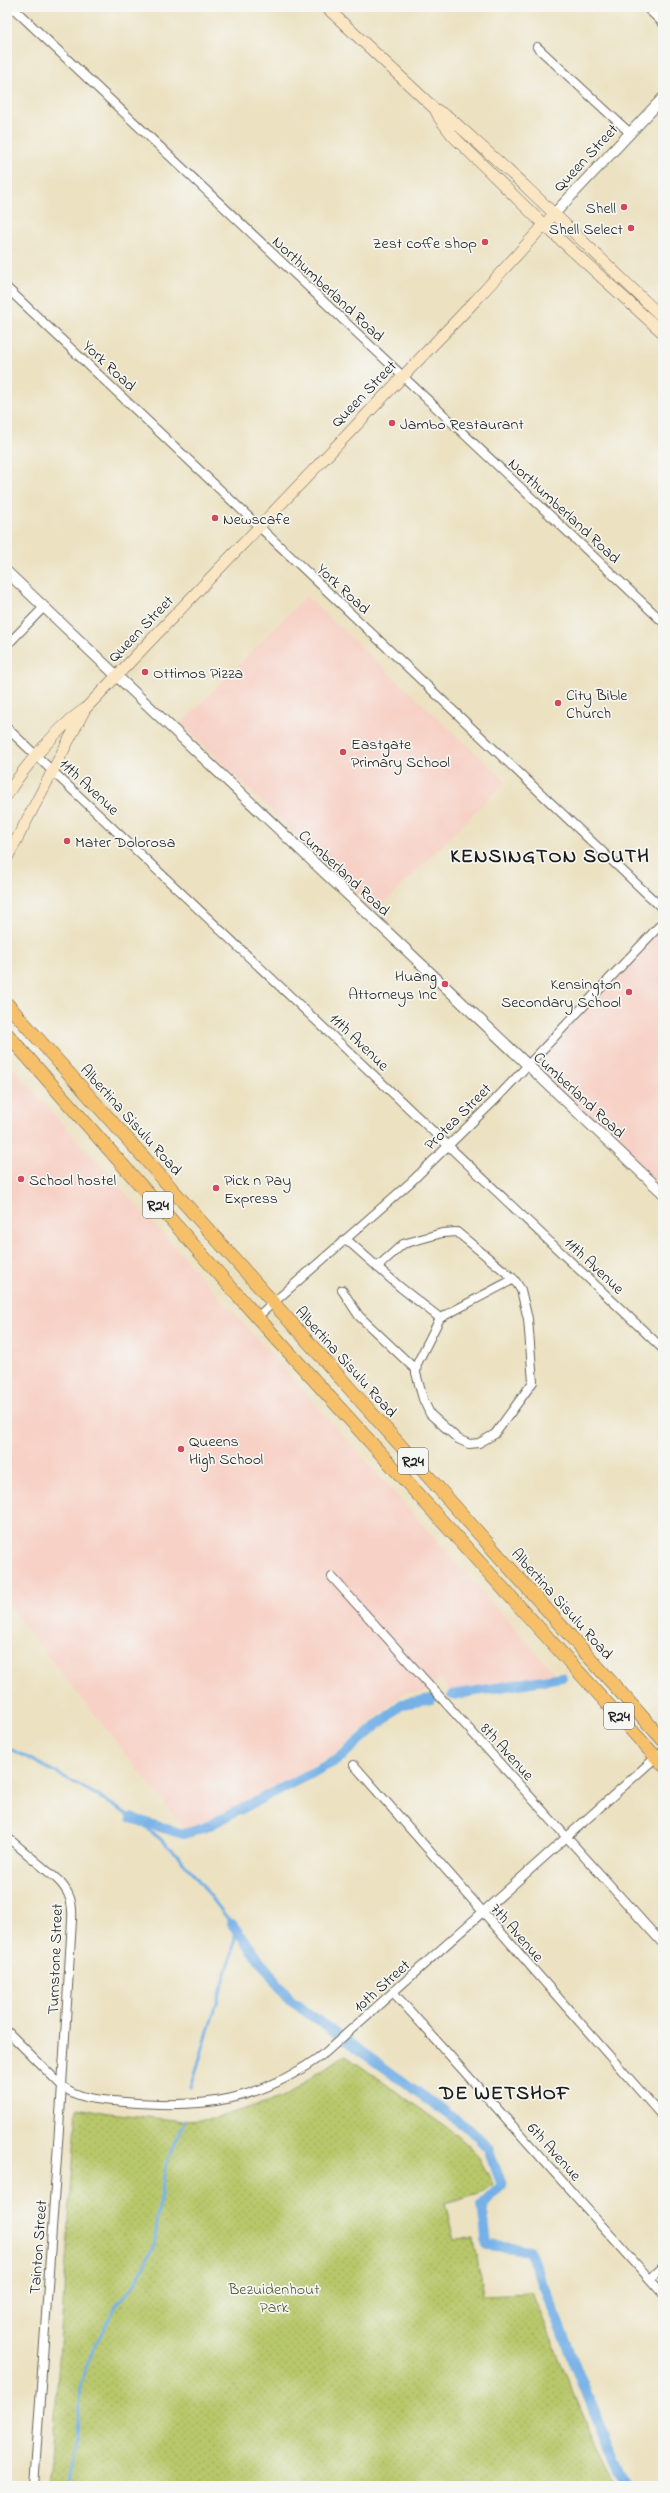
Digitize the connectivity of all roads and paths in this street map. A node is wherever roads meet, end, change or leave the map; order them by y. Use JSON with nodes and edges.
{"nodes":[{"id":1,"x":12,"y":7,"type":"edge"},
{"id":2,"x":326,"y":7,"type":"edge"},
{"id":3,"x":646,"y":7,"type":"edge"},
{"id":4,"x":663,"y":23,"type":"edge"},
{"id":5,"x":537,"y":47,"type":"dead end"},
{"id":6,"x":663,"y":98,"type":"edge"},
{"id":7,"x":435,"y":109,"type":"junction"},
{"id":8,"x":630,"y":133,"type":"junction"},
{"id":9,"x":554,"y":214,"type":"junction"},
{"id":10,"x":544,"y":225,"type":"junction"},
{"id":11,"x":7,"y":288,"type":"edge"},
{"id":12,"x":663,"y":318,"type":"edge"},
{"id":13,"x":663,"y":333,"type":"edge"},
{"id":14,"x":402,"y":376,"type":"junction"},
{"id":15,"x":259,"y":526,"type":"junction"},
{"id":16,"x":7,"y":572,"type":"edge"},
{"id":17,"x":44,"y":607,"type":"junction"},
{"id":18,"x":663,"y":622,"type":"edge"},
{"id":19,"x":11,"y":641,"type":"dead end"},
{"id":20,"x":116,"y":675,"type":"junction"},
{"id":21,"x":85,"y":708,"type":"junction"},
{"id":22,"x":7,"y":728,"type":"edge"},
{"id":23,"x":37,"y":756,"type":"junction"},
{"id":24,"x":52,"y":769,"type":"junction"},
{"id":25,"x":7,"y":795,"type":"edge"},
{"id":26,"x":7,"y":858,"type":"edge"},
{"id":27,"x":663,"y":909,"type":"edge"},
{"id":28,"x":663,"y":922,"type":"edge"},
{"id":29,"x":7,"y":1004,"type":"edge"},
{"id":30,"x":7,"y":1034,"type":"edge"},
{"id":31,"x":526,"y":1065,"type":"junction"},
{"id":32,"x":448,"y":1145,"type":"junction"},
{"id":33,"x":663,"y":1193,"type":"edge"},
{"id":34,"x":346,"y":1239,"type":"junction"},
{"id":35,"x":377,"y":1267,"type":"junction"},
{"id":36,"x":514,"y":1279,"type":"junction"},
{"id":37,"x":342,"y":1290,"type":"dead end"},
{"id":38,"x":273,"y":1304,"type":"junction"},
{"id":39,"x":257,"y":1317,"type":"junction"},
{"id":40,"x":440,"y":1318,"type":"junction"},
{"id":41,"x":663,"y":1349,"type":"edge"},
{"id":42,"x":416,"y":1369,"type":"junction"},
{"id":43,"x":332,"y":1577,"type":"dead end"},
{"id":44,"x":663,"y":1740,"type":"edge"},
{"id":45,"x":661,"y":1757,"type":"edge"},
{"id":46,"x":354,"y":1765,"type":"dead end"},
{"id":47,"x":7,"y":1837,"type":"edge"},
{"id":48,"x":567,"y":1838,"type":"junction"},
{"id":49,"x":482,"y":1913,"type":"junction"},
{"id":50,"x":663,"y":1944,"type":"edge"},
{"id":51,"x":393,"y":1992,"type":"junction"},
{"id":52,"x":7,"y":2031,"type":"edge"},
{"id":53,"x":62,"y":2086,"type":"junction"},
{"id":54,"x":663,"y":2117,"type":"edge"},
{"id":55,"x":663,"y":2267,"type":"edge"},
{"id":56,"x":650,"y":2279,"type":"junction"},
{"id":57,"x":663,"y":2294,"type":"edge"},
{"id":58,"x":34,"y":2486,"type":"edge"}],
"edges":[{"from":1,"to":14,"type":"street","name":"Northumberland Road"},
{"from":2,"to":7,"type":"main road"},
{"from":3,"to":4,"type":"street"},
{"from":5,"to":8,"type":"street"},
{"from":6,"to":8,"type":"street","name":"Queen Street"},
{"from":7,"to":9,"type":"main road"},
{"from":7,"to":10,"type":"main road"},
{"from":8,"to":9,"type":"street","name":"Queen Street"},
{"from":9,"to":10,"type":"main road","name":"Queen Street"},
{"from":9,"to":12,"type":"main road"},
{"from":10,"to":13,"type":"main road"},
{"from":10,"to":14,"type":"main road","name":"Queen Street"},
{"from":11,"to":15,"type":"street","name":"York Road"},
{"from":14,"to":15,"type":"main road","name":"Queen Street"},
{"from":14,"to":18,"type":"street","name":"Northumberland Road"},
{"from":15,"to":20,"type":"main road","name":"Queen Street"},
{"from":15,"to":27,"type":"street","name":"York Road"},
{"from":16,"to":17,"type":"street","name":"Cumberland Road"},
{"from":17,"to":19,"type":"street"},
{"from":17,"to":20,"type":"street","name":"Cumberland Road"},
{"from":20,"to":21,"type":"main road","name":"Queen Street"},
{"from":20,"to":31,"type":"street","name":"Cumberland Road"},
{"from":21,"to":23,"type":"main road","name":"Queen Street"},
{"from":21,"to":24,"type":"main road","name":"Queen Street"},
{"from":22,"to":23,"type":"street","name":"11th Avenue"},
{"from":23,"to":24,"type":"street","name":"11th Avenue"},
{"from":23,"to":25,"type":"main road","name":"Queen Street"},
{"from":24,"to":26,"type":"main road","name":"Queen Street"},
{"from":24,"to":32,"type":"street","name":"11th Avenue"},
{"from":28,"to":31,"type":"street","name":"Protea Street"},
{"from":29,"to":38,"type":"main road","name":"Albertina Sisulu Road","number":"R24"},
{"from":30,"to":39,"type":"main road","number":"R24"},
{"from":31,"to":32,"type":"street","name":"Protea Street"},
{"from":31,"to":33,"type":"street","name":"Cumberland Road"},
{"from":32,"to":34,"type":"street","name":"Protea Street"},
{"from":32,"to":41,"type":"street","name":"11th Avenue"},
{"from":34,"to":35,"type":"street"},
{"from":34,"to":38,"type":"street","name":"Protea Street"},
{"from":35,"to":36,"type":"street"},
{"from":35,"to":40,"type":"street"},
{"from":36,"to":40,"type":"street"},
{"from":36,"to":42,"type":"street"},
{"from":37,"to":42,"type":"street"},
{"from":38,"to":39,"type":"street","name":"Protea Street"},
{"from":38,"to":44,"type":"main road","name":"Albertina Sisulu Road","number":"R24"},
{"from":39,"to":45,"type":"main road","number":"R24"},
{"from":40,"to":42,"type":"street"},
{"from":43,"to":48,"type":"street","name":"8th Avenue"},
{"from":45,"to":48,"type":"street","name":"10th Street"},
{"from":46,"to":49,"type":"street","name":"7th Avenue"},
{"from":47,"to":53,"type":"street","name":"Turnstone Street"},
{"from":48,"to":49,"type":"street","name":"10th Street"},
{"from":48,"to":50,"type":"street","name":"8th Avenue"},
{"from":49,"to":51,"type":"street","name":"10th Street"},
{"from":49,"to":54,"type":"street","name":"7th Avenue"},
{"from":51,"to":53,"type":"street","name":"10th Street"},
{"from":51,"to":56,"type":"street","name":"6th Avenue"},
{"from":52,"to":53,"type":"street"},
{"from":53,"to":58,"type":"street","name":"Tainton Street"},
{"from":55,"to":56,"type":"street"},
{"from":56,"to":57,"type":"street","name":"6th Avenue"}]}
